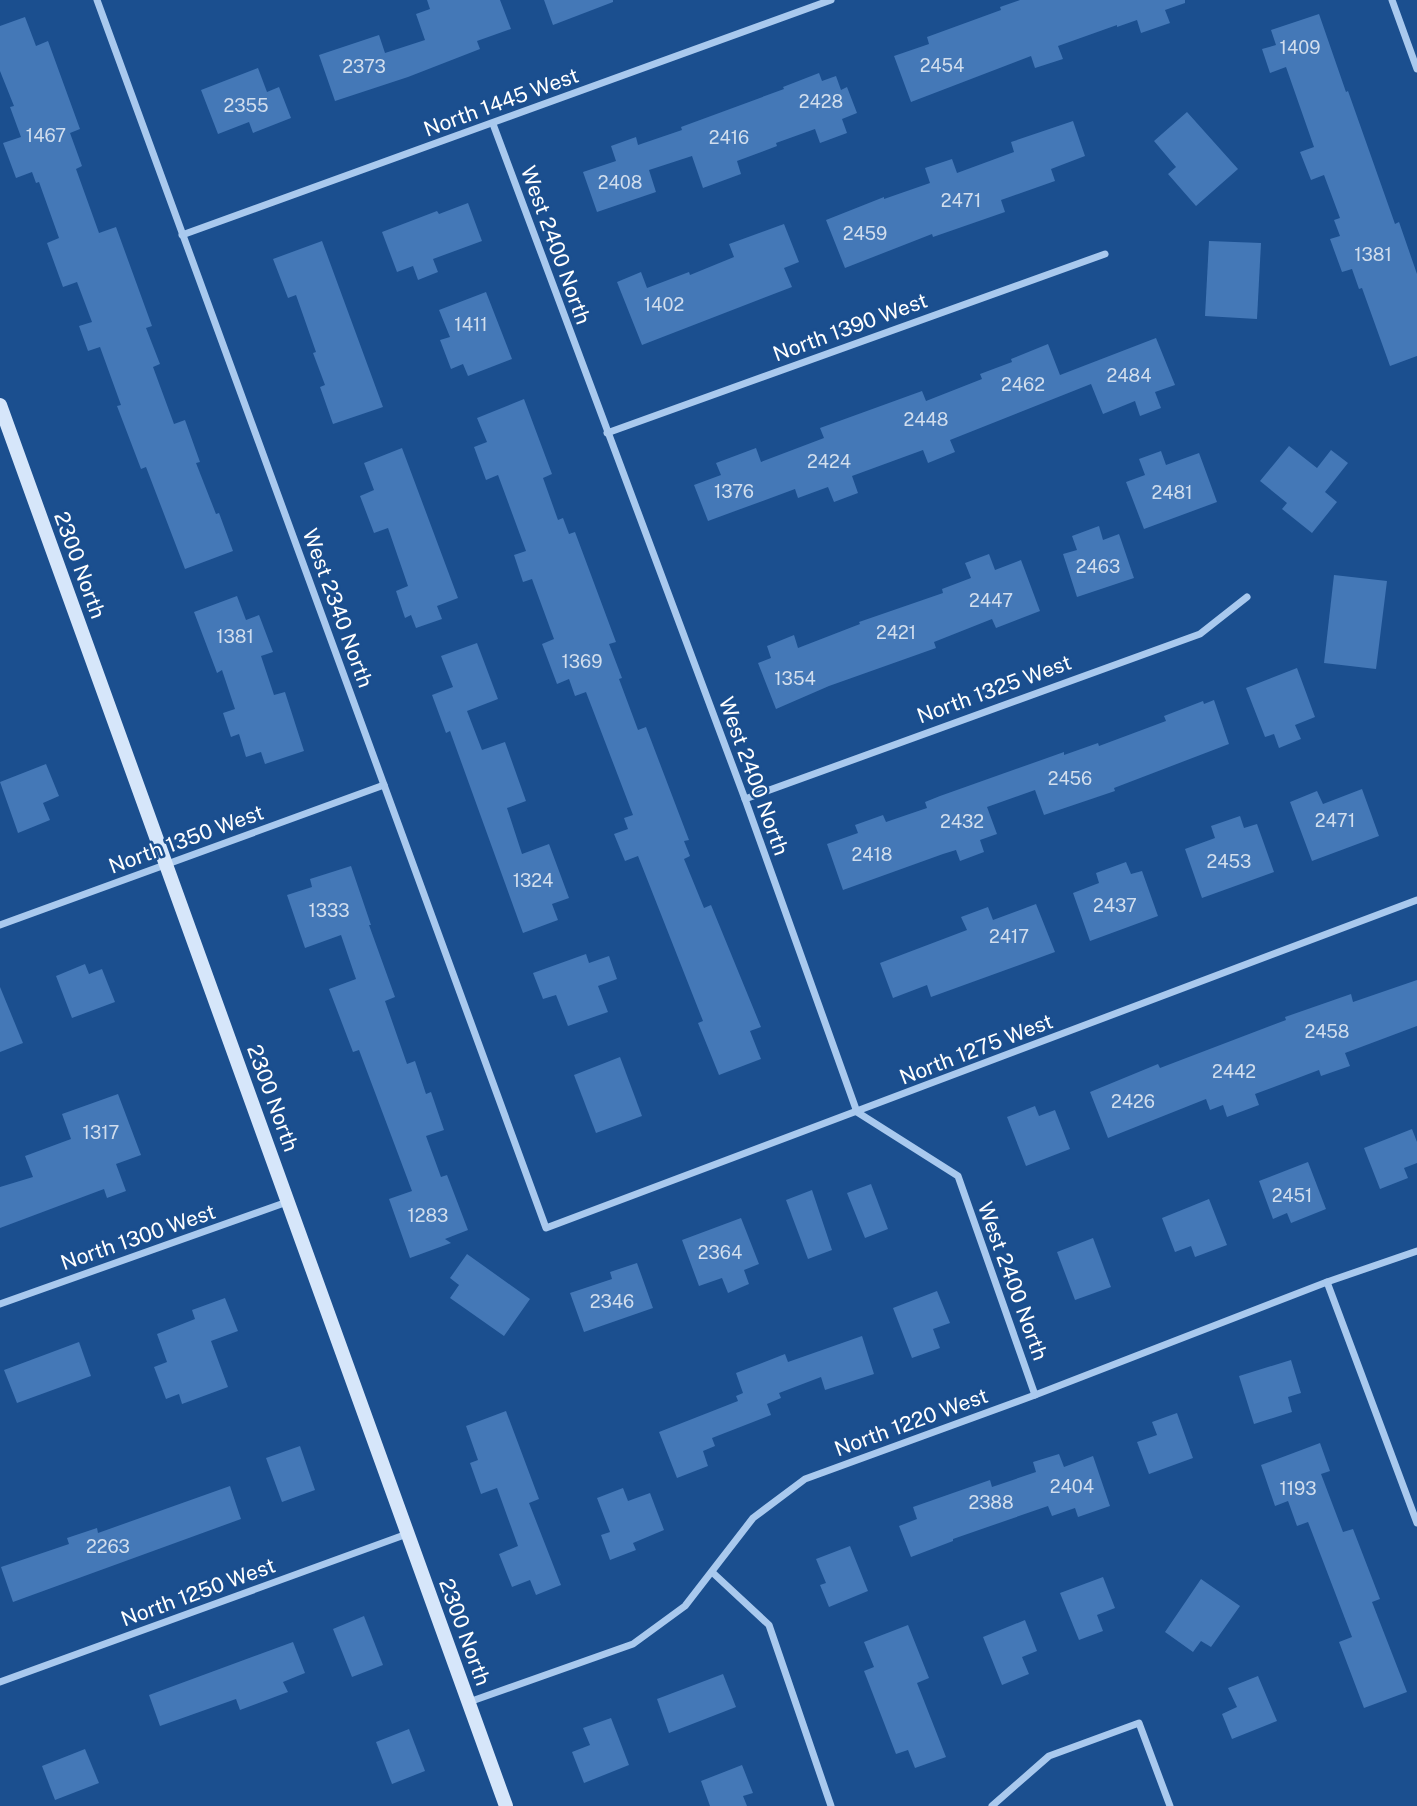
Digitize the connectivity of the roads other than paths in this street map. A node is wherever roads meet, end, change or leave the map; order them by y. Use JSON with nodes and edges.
{"nodes":[{"id":1,"x":97,"y":0,"type":"edge"},
{"id":2,"x":831,"y":0,"type":"edge"},
{"id":3,"x":1392,"y":0,"type":"edge"},
{"id":4,"x":1417,"y":69,"type":"edge"},
{"id":5,"x":493,"y":124,"type":"junction"},
{"id":6,"x":183,"y":235,"type":"junction"},
{"id":7,"x":1105,"y":254,"type":"dead end"},
{"id":8,"x":0,"y":405,"type":"edge"},
{"id":9,"x":607,"y":433,"type":"junction"},
{"id":10,"x":1247,"y":597,"type":"dead end"},
{"id":11,"x":384,"y":785,"type":"junction"},
{"id":12,"x":745,"y":799,"type":"junction"},
{"id":13,"x":166,"y":865,"type":"junction"},
{"id":14,"x":1417,"y":900,"type":"edge"},
{"id":15,"x":0,"y":925,"type":"edge"},
{"id":16,"x":857,"y":1112,"type":"junction"},
{"id":17,"x":288,"y":1202,"type":"junction"},
{"id":18,"x":546,"y":1228,"type":"joint"},
{"id":19,"x":1417,"y":1251,"type":"edge"},
{"id":20,"x":1327,"y":1283,"type":"junction"},
{"id":21,"x":0,"y":1304,"type":"edge"},
{"id":22,"x":1035,"y":1395,"type":"junction"},
{"id":23,"x":1417,"y":1523,"type":"edge"},
{"id":24,"x":408,"y":1534,"type":"junction"},
{"id":25,"x":712,"y":1572,"type":"junction"},
{"id":26,"x":0,"y":1682,"type":"edge"},
{"id":27,"x":468,"y":1702,"type":"junction"},
{"id":28,"x":506,"y":1806,"type":"edge"},
{"id":29,"x":831,"y":1806,"type":"edge"},
{"id":30,"x":992,"y":1806,"type":"edge"},
{"id":31,"x":1170,"y":1806,"type":"edge"}],
"edges":[{"from":1,"to":6,"type":"street","name":"West 2340 North"},
{"from":2,"to":5,"type":"street","name":"North 1445 West"},
{"from":3,"to":4,"type":"street"},
{"from":5,"to":6,"type":"street","name":"North 1445 West"},
{"from":5,"to":9,"type":"street","name":"West 2400 North"},
{"from":6,"to":11,"type":"street","name":"West 2340 North"},
{"from":7,"to":9,"type":"street","name":"North 1390 West"},
{"from":8,"to":13,"type":"street","name":"2300 North"},
{"from":9,"to":12,"type":"street","name":"West 2400 North"},
{"from":10,"to":12,"type":"street","name":"North 1325 West"},
{"from":11,"to":13,"type":"street","name":"North 1350 West"},
{"from":11,"to":18,"type":"street","name":"West 2340 North"},
{"from":12,"to":16,"type":"street","name":"West 2400 North"},
{"from":13,"to":15,"type":"street","name":"North 1350 West"},
{"from":13,"to":17,"type":"street","name":"2300 North"},
{"from":14,"to":16,"type":"street","name":"North 1275 West"},
{"from":16,"to":18,"type":"street","name":"North 1275 West"},
{"from":16,"to":22,"type":"street","name":"West 2400 North"},
{"from":17,"to":21,"type":"street","name":"North 1300 West"},
{"from":17,"to":24,"type":"street","name":"2300 North"},
{"from":19,"to":20,"type":"street","name":"North 1220 West"},
{"from":20,"to":22,"type":"street","name":"North 1220 West"},
{"from":20,"to":23,"type":"street"},
{"from":22,"to":25,"type":"street","name":"North 1220 West"},
{"from":24,"to":26,"type":"street","name":"North 1250 West"},
{"from":24,"to":27,"type":"street","name":"2300 North"},
{"from":25,"to":27,"type":"street","name":"North 1220 West"},
{"from":25,"to":29,"type":"street"},
{"from":27,"to":28,"type":"street","name":"2300 North"},
{"from":30,"to":31,"type":"street"}]}
